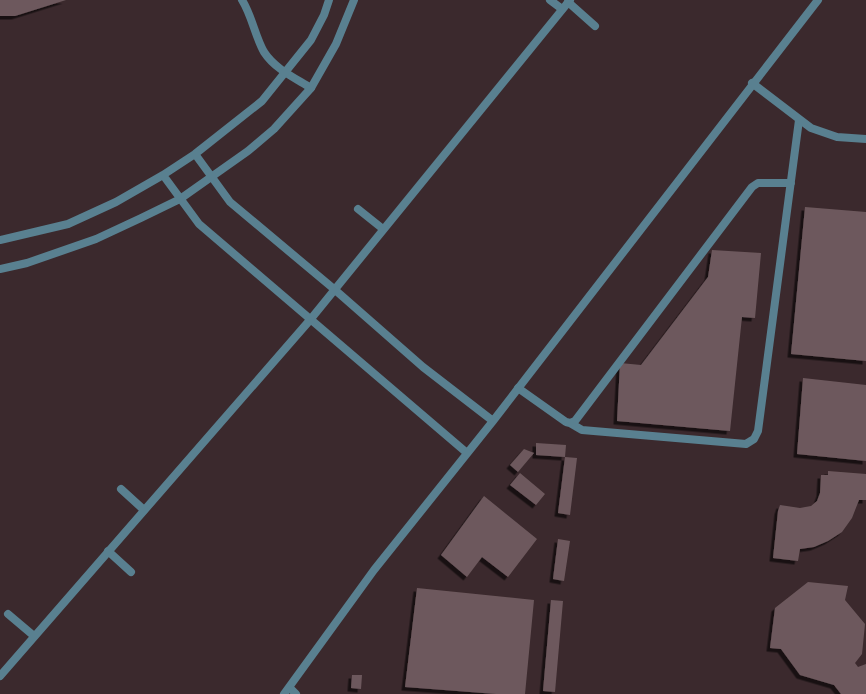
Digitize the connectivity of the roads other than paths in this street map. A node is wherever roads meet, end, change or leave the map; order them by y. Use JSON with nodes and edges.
{"nodes":[{"id":1,"x":242,"y":0,"type":"edge"},
{"id":2,"x":329,"y":0,"type":"edge"},
{"id":3,"x":354,"y":0,"type":"edge"},
{"id":4,"x":550,"y":0,"type":"edge"},
{"id":5,"x":818,"y":0,"type":"edge"},
{"id":6,"x":567,"y":4,"type":"edge"},
{"id":7,"x":595,"y":26,"type":"dead end"},
{"id":8,"x":287,"y":73,"type":"junction"},
{"id":9,"x":752,"y":83,"type":"junction"},
{"id":10,"x":311,"y":88,"type":"junction"},
{"id":11,"x":799,"y":120,"type":"junction"},
{"id":12,"x":866,"y":140,"type":"edge"},
{"id":13,"x":195,"y":154,"type":"junction"},
{"id":14,"x":164,"y":175,"type":"junction"},
{"id":15,"x":211,"y":177,"type":"junction"},
{"id":16,"x":791,"y":183,"type":"junction"},
{"id":17,"x":180,"y":199,"type":"junction"},
{"id":18,"x":358,"y":209,"type":"dead end"},
{"id":19,"x":383,"y":229,"type":"junction"},
{"id":20,"x":0,"y":240,"type":"edge"},
{"id":21,"x":0,"y":269,"type":"edge"},
{"id":22,"x":334,"y":289,"type":"junction"},
{"id":23,"x":310,"y":320,"type":"junction"},
{"id":24,"x":518,"y":388,"type":"junction"},
{"id":25,"x":493,"y":421,"type":"junction"},
{"id":26,"x":570,"y":423,"type":"junction"},
{"id":27,"x":467,"y":453,"type":"junction"},
{"id":28,"x":121,"y":489,"type":"dead end"},
{"id":29,"x":144,"y":510,"type":"junction"},
{"id":30,"x":108,"y":551,"type":"junction"},
{"id":31,"x":131,"y":572,"type":"dead end"},
{"id":32,"x":8,"y":614,"type":"dead end"},
{"id":33,"x":34,"y":636,"type":"junction"},
{"id":34,"x":0,"y":676,"type":"edge"},
{"id":35,"x":289,"y":687,"type":"junction"},
{"id":36,"x":284,"y":694,"type":"edge"},
{"id":37,"x":296,"y":694,"type":"edge"}],
"edges":[{"from":1,"to":8,"type":"street"},
{"from":2,"to":8,"type":"street"},
{"from":3,"to":10,"type":"street"},
{"from":4,"to":6,"type":"street"},
{"from":5,"to":9,"type":"street"},
{"from":6,"to":7,"type":"street"},
{"from":6,"to":19,"type":"street"},
{"from":8,"to":10,"type":"street"},
{"from":8,"to":13,"type":"street"},
{"from":9,"to":11,"type":"street"},
{"from":9,"to":24,"type":"street"},
{"from":10,"to":15,"type":"street"},
{"from":11,"to":12,"type":"street"},
{"from":11,"to":16,"type":"street"},
{"from":13,"to":14,"type":"street"},
{"from":13,"to":15,"type":"street"},
{"from":14,"to":17,"type":"street"},
{"from":14,"to":20,"type":"street"},
{"from":15,"to":17,"type":"street"},
{"from":15,"to":22,"type":"street"},
{"from":16,"to":26,"type":"street"},
{"from":16,"to":26,"type":"street"},
{"from":17,"to":21,"type":"street"},
{"from":17,"to":23,"type":"street"},
{"from":18,"to":19,"type":"street"},
{"from":19,"to":22,"type":"street"},
{"from":22,"to":23,"type":"street"},
{"from":22,"to":25,"type":"street"},
{"from":23,"to":27,"type":"street"},
{"from":23,"to":29,"type":"street"},
{"from":24,"to":25,"type":"street"},
{"from":24,"to":26,"type":"street"},
{"from":25,"to":27,"type":"street"},
{"from":27,"to":35,"type":"street"},
{"from":28,"to":29,"type":"street"},
{"from":29,"to":30,"type":"street"},
{"from":30,"to":31,"type":"street"},
{"from":30,"to":33,"type":"street"},
{"from":32,"to":33,"type":"street"},
{"from":33,"to":34,"type":"street"},
{"from":35,"to":36,"type":"street"},
{"from":35,"to":37,"type":"street"}]}
